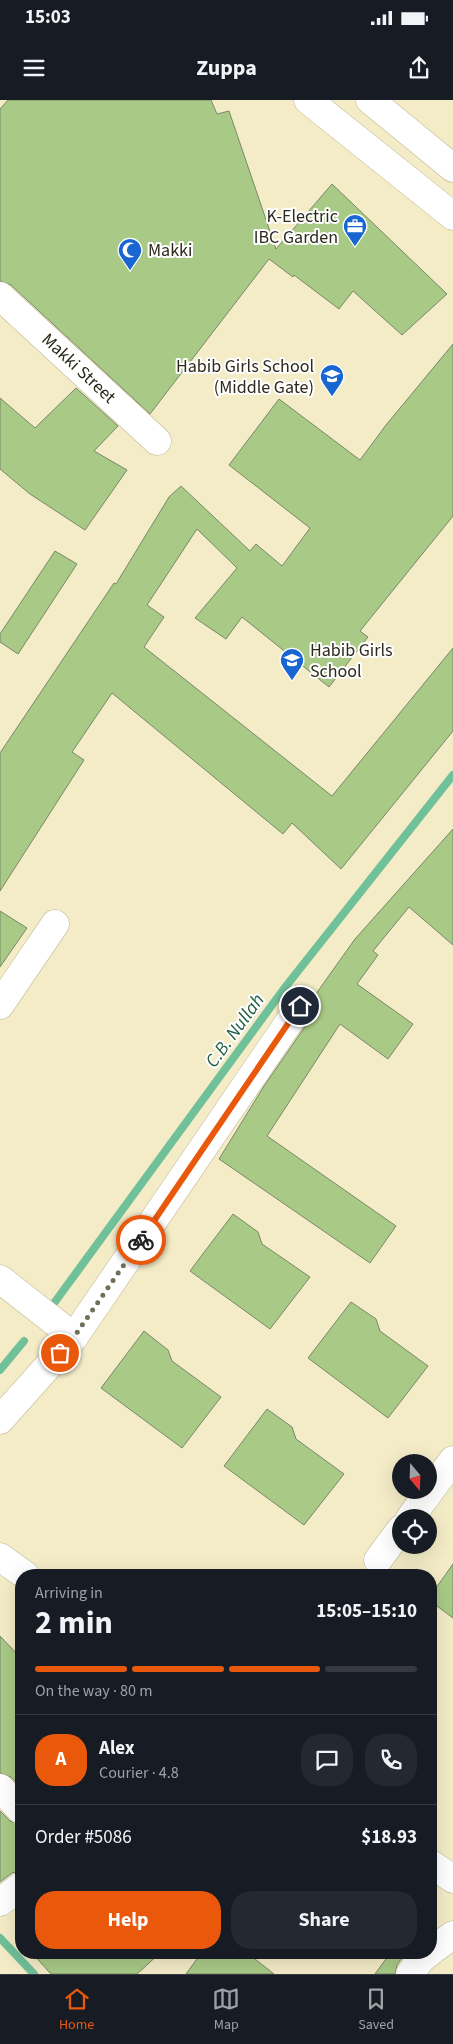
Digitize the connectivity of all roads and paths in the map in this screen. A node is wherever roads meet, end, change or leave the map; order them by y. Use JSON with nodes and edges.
{"nodes":[{"id":1,"x":308,"y":100,"type":"edge"},
{"id":2,"x":370,"y":100,"type":"edge"},
{"id":3,"x":453,"y":168,"type":"edge"},
{"id":4,"x":453,"y":216,"type":"edge"},
{"id":5,"x":0,"y":296,"type":"edge"},
{"id":6,"x":157,"y":441,"type":"dead end"},
{"id":7,"x":55,"y":924,"type":"dead end"},
{"id":8,"x":0,"y":1005,"type":"edge"},
{"id":9,"x":300,"y":1006,"type":"dead end"},
{"id":10,"x":0,"y":1279,"type":"edge"},
{"id":11,"x":74,"y":1337,"type":"junction"},
{"id":12,"x":0,"y":1420,"type":"edge"},
{"id":13,"x":453,"y":1460,"type":"edge"},
{"id":14,"x":417,"y":1509,"type":"edge"},
{"id":15,"x":392,"y":1541,"type":"edge"},
{"id":16,"x":0,"y":1557,"type":"edge"},
{"id":17,"x":378,"y":1560,"type":"dead end"},
{"id":18,"x":17,"y":1569,"type":"edge"},
{"id":19,"x":0,"y":1788,"type":"edge"},
{"id":20,"x":15,"y":1804,"type":"edge"},
{"id":21,"x":437,"y":1868,"type":"edge"},
{"id":22,"x":453,"y":1879,"type":"edge"},
{"id":23,"x":15,"y":1891,"type":"edge"},
{"id":24,"x":0,"y":1902,"type":"edge"},
{"id":25,"x":453,"y":1935,"type":"edge"},
{"id":26,"x":437,"y":1947,"type":"edge"},
{"id":27,"x":421,"y":1959,"type":"edge"},
{"id":28,"x":410,"y":1974,"type":"edge"}],
"edges":[{"from":1,"to":4,"type":"street"},
{"from":2,"to":3,"type":"street"},
{"from":5,"to":6,"type":"street","name":"Makki Street"},
{"from":7,"to":8,"type":"street"},
{"from":9,"to":11,"type":"street"},
{"from":10,"to":11,"type":"street"},
{"from":11,"to":12,"type":"street"},
{"from":13,"to":14,"type":"street"},
{"from":15,"to":17,"type":"street"},
{"from":16,"to":18,"type":"street"},
{"from":19,"to":20,"type":"street"},
{"from":21,"to":22,"type":"street"},
{"from":23,"to":24,"type":"street"},
{"from":25,"to":26,"type":"street"},
{"from":27,"to":28,"type":"street"}]}
